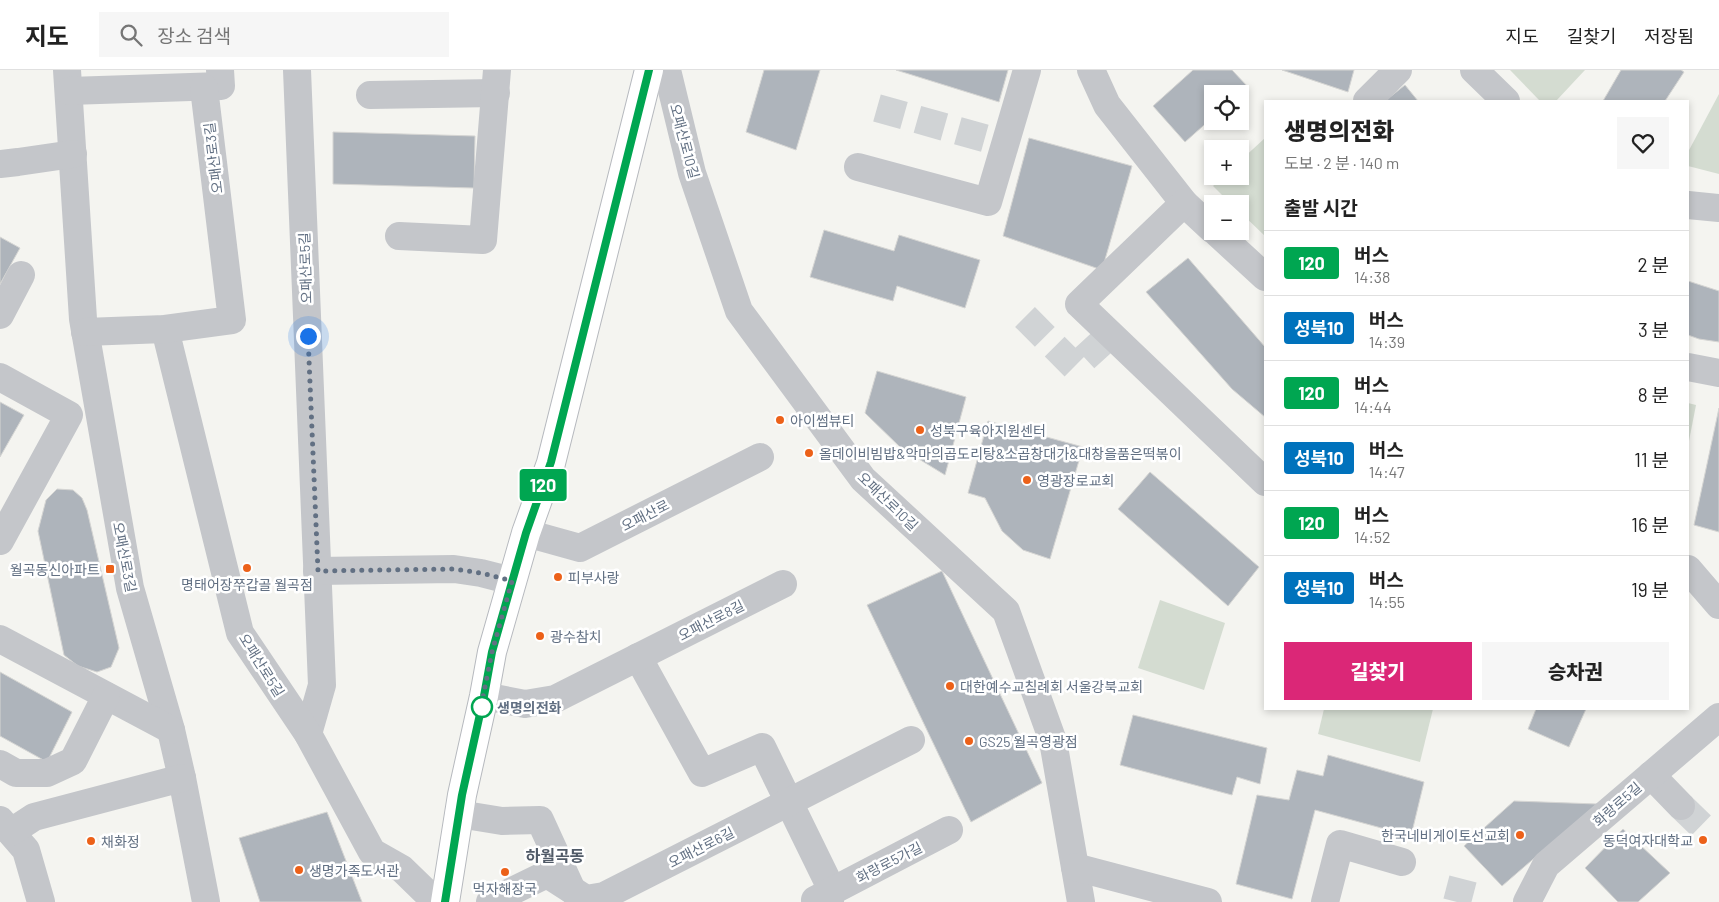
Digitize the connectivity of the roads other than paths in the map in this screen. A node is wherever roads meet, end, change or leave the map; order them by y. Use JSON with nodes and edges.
{"nodes":[{"id":1,"x":297,"y":70,"type":"edge"},
{"id":2,"x":649,"y":70,"type":"edge"},
{"id":3,"x":667,"y":70,"type":"edge"},
{"id":4,"x":1027,"y":70,"type":"edge"},
{"id":5,"x":1091,"y":70,"type":"edge"},
{"id":6,"x":1398,"y":70,"type":"edge"},
{"id":7,"x":1474,"y":70,"type":"edge"},
{"id":8,"x":212,"y":79,"type":"edge"},
{"id":9,"x":68,"y":81,"type":"edge"},
{"id":10,"x":496,"y":81,"type":"edge"},
{"id":11,"x":370,"y":95,"type":"dead end"},
{"id":12,"x":1369,"y":100,"type":"edge"},
{"id":13,"x":1505,"y":100,"type":"edge"},
{"id":14,"x":73,"y":154,"type":"junction"},
{"id":15,"x":0,"y":164,"type":"edge"},
{"id":16,"x":858,"y":167,"type":"dead end"},
{"id":17,"x":1184,"y":203,"type":"junction"},
{"id":18,"x":1689,"y":205,"type":"edge"},
{"id":19,"x":1719,"y":208,"type":"edge"},
{"id":20,"x":1204,"y":221,"type":"edge"},
{"id":21,"x":399,"y":236,"type":"dead end"},
{"id":22,"x":1225,"y":240,"type":"edge"},
{"id":23,"x":21,"y":275,"type":"dead end"},
{"id":24,"x":1264,"y":276,"type":"edge"},
{"id":25,"x":0,"y":315,"type":"edge"},
{"id":26,"x":166,"y":329,"type":"junction"},
{"id":27,"x":85,"y":332,"type":"junction"},
{"id":28,"x":1689,"y":367,"type":"edge"},
{"id":29,"x":1719,"y":373,"type":"edge"},
{"id":30,"x":0,"y":377,"type":"edge"},
{"id":31,"x":760,"y":457,"type":"dead end"},
{"id":32,"x":1264,"y":481,"type":"edge"},
{"id":33,"x":526,"y":533,"type":"junction"},
{"id":34,"x":0,"y":542,"type":"edge"},
{"id":35,"x":1689,"y":570,"type":"edge"},
{"id":36,"x":318,"y":571,"type":"junction"},
{"id":37,"x":512,"y":581,"type":"junction"},
{"id":38,"x":783,"y":584,"type":"dead end"},
{"id":39,"x":1719,"y":605,"type":"edge"},
{"id":40,"x":0,"y":639,"type":"edge"},
{"id":41,"x":638,"y":657,"type":"junction"},
{"id":42,"x":106,"y":696,"type":"junction"},
{"id":43,"x":484,"y":696,"type":"junction"},
{"id":44,"x":1719,"y":716,"type":"edge"},
{"id":45,"x":171,"y":730,"type":"junction"},
{"id":46,"x":308,"y":734,"type":"junction"},
{"id":47,"x":911,"y":740,"type":"dead end"},
{"id":48,"x":0,"y":764,"type":"edge"},
{"id":49,"x":1651,"y":775,"type":"junction"},
{"id":50,"x":182,"y":778,"type":"junction"},
{"id":51,"x":788,"y":802,"type":"junction"},
{"id":52,"x":1681,"y":806,"type":"tunnel mouth"},
{"id":53,"x":459,"y":814,"type":"junction"},
{"id":54,"x":5,"y":826,"type":"edge"},
{"id":55,"x":949,"y":830,"type":"dead end"},
{"id":56,"x":1402,"y":862,"type":"dead end"},
{"id":57,"x":1075,"y":867,"type":"junction"},
{"id":58,"x":572,"y":890,"type":"junction"},
{"id":59,"x":824,"y":899,"type":"edge"},
{"id":60,"x":41,"y":902,"type":"edge"},
{"id":61,"x":206,"y":902,"type":"edge"},
{"id":62,"x":436,"y":902,"type":"edge"},
{"id":63,"x":445,"y":902,"type":"edge"},
{"id":64,"x":490,"y":902,"type":"edge"},
{"id":65,"x":1081,"y":902,"type":"edge"},
{"id":66,"x":1208,"y":902,"type":"edge"},
{"id":67,"x":1325,"y":902,"type":"edge"},
{"id":68,"x":1527,"y":902,"type":"edge"}],
"edges":[{"from":1,"to":36,"type":"street","name":"오패산로5길"},
{"from":2,"to":33,"type":"main road"},
{"from":3,"to":57,"type":"street","name":"오패산로10길"},
{"from":4,"to":16,"type":"street"},
{"from":5,"to":17,"type":"street"},
{"from":6,"to":12,"type":"street"},
{"from":7,"to":13,"type":"street"},
{"from":8,"to":9,"type":"street","name":"오패산로3길"},
{"from":8,"to":26,"type":"street","name":"오패산로3길"},
{"from":9,"to":14,"type":"street","name":"오패산로3길"},
{"from":10,"to":11,"type":"street"},
{"from":10,"to":21,"type":"street"},
{"from":14,"to":15,"type":"street"},
{"from":14,"to":27,"type":"street","name":"오패산로3길"},
{"from":17,"to":20,"type":"street"},
{"from":17,"to":32,"type":"street"},
{"from":18,"to":19,"type":"street"},
{"from":22,"to":24,"type":"street"},
{"from":23,"to":25,"type":"street"},
{"from":26,"to":27,"type":"street","name":"오패산로3길"},
{"from":26,"to":46,"type":"street","name":"오패산로5길"},
{"from":27,"to":45,"type":"street","name":"오패산로3길"},
{"from":28,"to":29,"type":"street"},
{"from":30,"to":34,"type":"street"},
{"from":31,"to":33,"type":"street","name":"오패산로"},
{"from":33,"to":37,"type":"main road"},
{"from":35,"to":39,"type":"street"},
{"from":36,"to":37,"type":"street"},
{"from":36,"to":46,"type":"street","name":"오패산로5길"},
{"from":37,"to":43,"type":"main road"},
{"from":38,"to":41,"type":"street","name":"오패산로8길"},
{"from":40,"to":42,"type":"street"},
{"from":41,"to":43,"type":"street","name":"오패산로8길"},
{"from":41,"to":51,"type":"street","name":"화랑로5가길"},
{"from":42,"to":45,"type":"street"},
{"from":42,"to":48,"type":"street"},
{"from":43,"to":53,"type":"main road"},
{"from":44,"to":49,"type":"street","name":"화랑로5길"},
{"from":45,"to":50,"type":"street","name":"오패산로3길"},
{"from":46,"to":62,"type":"street","name":"오패산로5길"},
{"from":47,"to":51,"type":"street","name":"오패산로6길"},
{"from":49,"to":52,"type":"street"},
{"from":49,"to":68,"type":"street","name":"화랑로5길"},
{"from":50,"to":54,"type":"street"},
{"from":50,"to":61,"type":"street","name":"오패산로3길"},
{"from":51,"to":58,"type":"street","name":"오패산로6길"},
{"from":51,"to":59,"type":"street","name":"화랑로5가길"},
{"from":53,"to":58,"type":"street"},
{"from":53,"to":63,"type":"main road"},
{"from":54,"to":60,"type":"street"},
{"from":55,"to":59,"type":"street","name":"화랑로5가길"},
{"from":56,"to":67,"type":"street"},
{"from":57,"to":65,"type":"street","name":"오패산로10길"},
{"from":57,"to":66,"type":"street"},
{"from":58,"to":64,"type":"street","name":"오패산로6길"}]}
